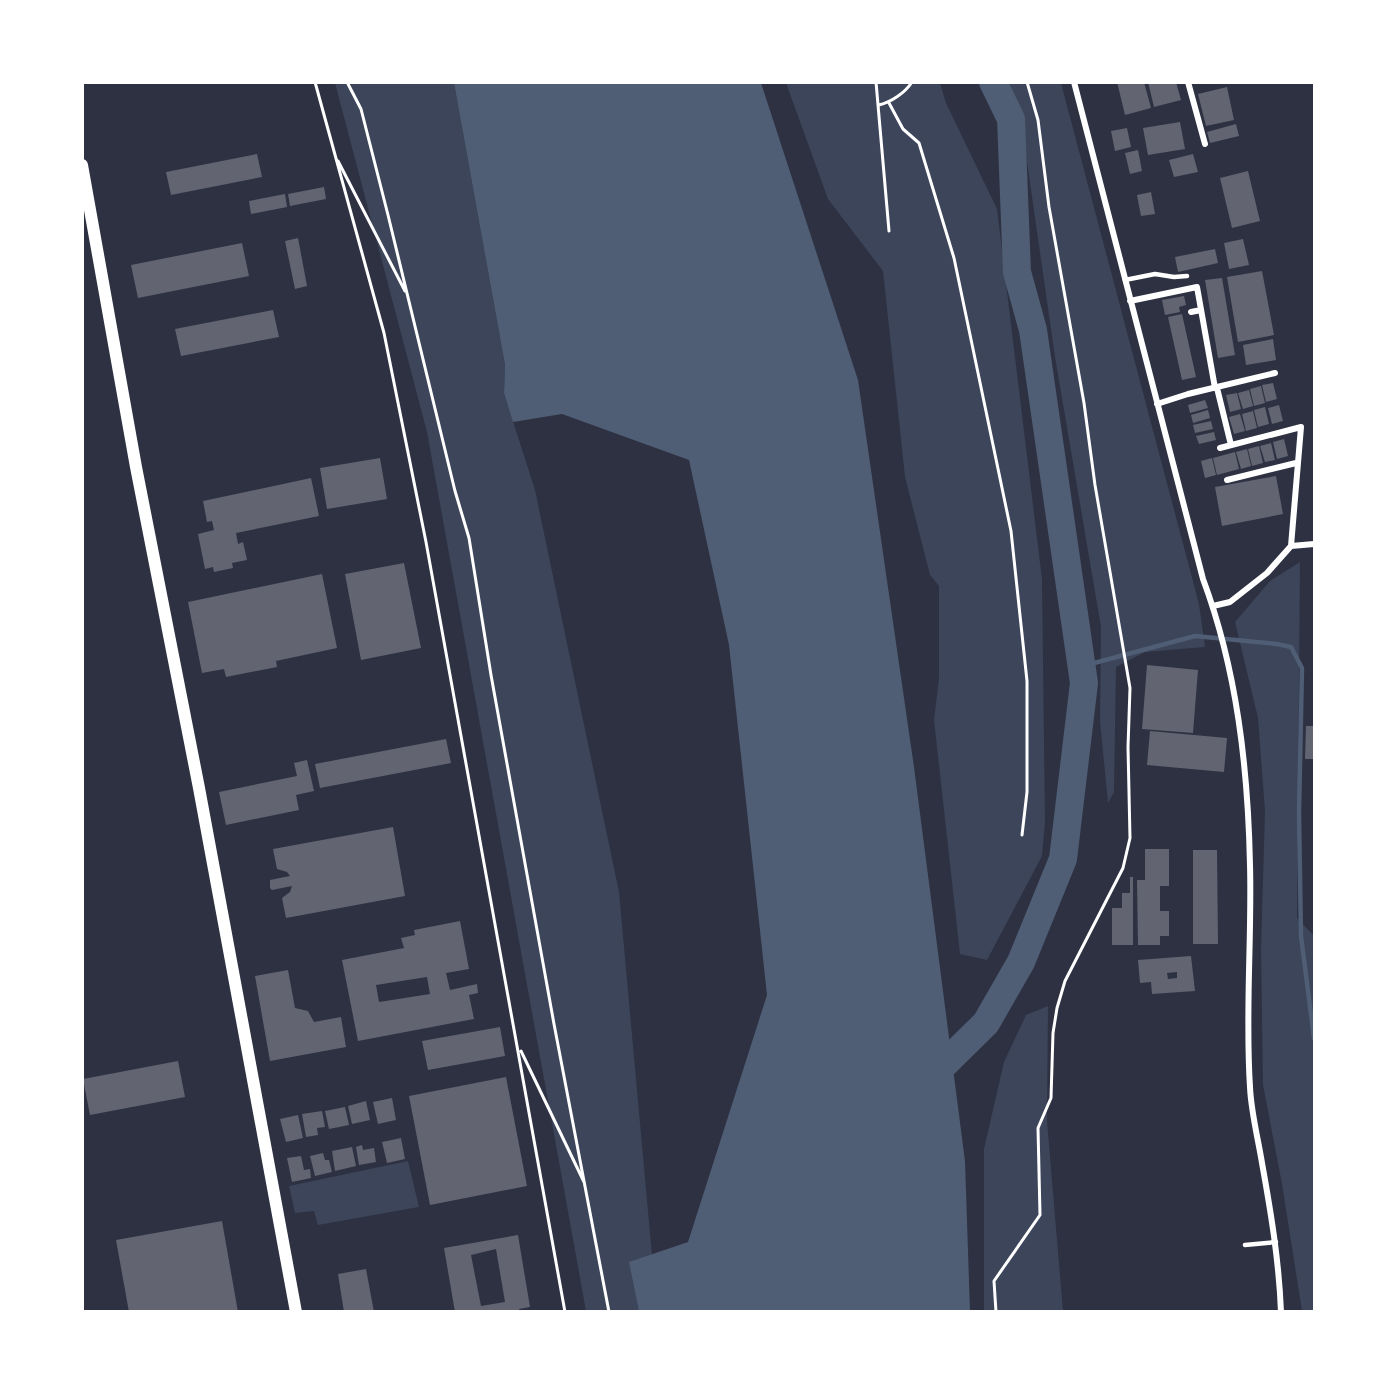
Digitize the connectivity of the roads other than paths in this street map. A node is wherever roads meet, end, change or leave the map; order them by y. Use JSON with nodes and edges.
{"nodes":[{"id":1,"x":1074,"y":82,"type":"edge"},
{"id":2,"x":1188,"y":82,"type":"edge"},
{"id":3,"x":1204,"y":144,"type":"dead end"},
{"id":4,"x":82,"y":165,"type":"edge"},
{"id":5,"x":1187,"y":276,"type":"dead end"},
{"id":6,"x":1125,"y":280,"type":"junction"},
{"id":7,"x":1130,"y":301,"type":"junction"},
{"id":8,"x":1201,"y":310,"type":"junction"},
{"id":9,"x":1191,"y":312,"type":"dead end"},
{"id":10,"x":1209,"y":357,"type":"junction"},
{"id":11,"x":1200,"y":360,"type":"dead end"},
{"id":12,"x":1275,"y":373,"type":"dead end"},
{"id":13,"x":1216,"y":388,"type":"junction"},
{"id":14,"x":1157,"y":404,"type":"junction"},
{"id":15,"x":1231,"y":445,"type":"junction"},
{"id":16,"x":1220,"y":448,"type":"dead end"},
{"id":17,"x":1296,"y":463,"type":"junction"},
{"id":18,"x":1227,"y":480,"type":"dead end"},
{"id":19,"x":1314,"y":544,"type":"edge"},
{"id":20,"x":1291,"y":546,"type":"junction"},
{"id":21,"x":1213,"y":606,"type":"junction"},
{"id":22,"x":1276,"y":1242,"type":"junction"},
{"id":23,"x":1245,"y":1245,"type":"dead end"},
{"id":24,"x":296,"y":1311,"type":"edge"},
{"id":25,"x":1281,"y":1311,"type":"edge"}],
"edges":[{"from":1,"to":6,"type":"street"},
{"from":2,"to":3,"type":"street"},
{"from":4,"to":24,"type":"main road"},
{"from":5,"to":6,"type":"lane"},
{"from":6,"to":7,"type":"street"},
{"from":7,"to":8,"type":"street"},
{"from":7,"to":14,"type":"street"},
{"from":8,"to":9,"type":"street"},
{"from":8,"to":10,"type":"street"},
{"from":10,"to":11,"type":"street"},
{"from":10,"to":13,"type":"street"},
{"from":12,"to":13,"type":"street"},
{"from":13,"to":14,"type":"street"},
{"from":13,"to":15,"type":"street"},
{"from":14,"to":21,"type":"street"},
{"from":15,"to":16,"type":"street"},
{"from":15,"to":17,"type":"street"},
{"from":17,"to":18,"type":"street"},
{"from":17,"to":20,"type":"street"},
{"from":19,"to":20,"type":"street"},
{"from":20,"to":21,"type":"street"},
{"from":21,"to":22,"type":"street"},
{"from":22,"to":23,"type":"lane"},
{"from":22,"to":25,"type":"street"}]}
